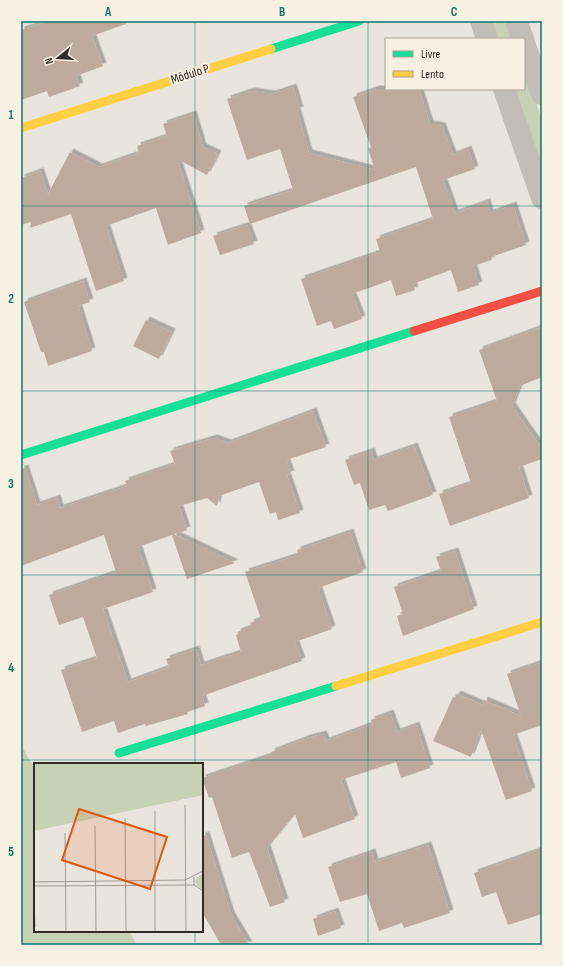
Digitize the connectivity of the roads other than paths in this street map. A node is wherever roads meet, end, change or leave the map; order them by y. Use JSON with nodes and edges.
{"nodes":[{"id":1,"x":359,"y":21,"type":"edge"},
{"id":2,"x":481,"y":21,"type":"edge"},
{"id":3,"x":516,"y":21,"type":"edge"},
{"id":4,"x":487,"y":38,"type":"edge"},
{"id":5,"x":523,"y":38,"type":"edge"},
{"id":6,"x":525,"y":46,"type":"edge"},
{"id":7,"x":504,"y":90,"type":"edge"},
{"id":8,"x":542,"y":94,"type":"edge"},
{"id":9,"x":21,"y":128,"type":"edge"},
{"id":10,"x":542,"y":198,"type":"edge"},
{"id":11,"x":542,"y":291,"type":"edge"},
{"id":12,"x":21,"y":455,"type":"edge"},
{"id":13,"x":542,"y":622,"type":"edge"},
{"id":14,"x":118,"y":753,"type":"dead end"}],
"edges":[{"from":1,"to":9,"type":"street","name":"Módulo P"},
{"from":2,"to":4,"type":"street"},
{"from":3,"to":5,"type":"street"},
{"from":6,"to":8,"type":"street"},
{"from":7,"to":10,"type":"street"},
{"from":11,"to":12,"type":"street"},
{"from":13,"to":14,"type":"street"}]}
